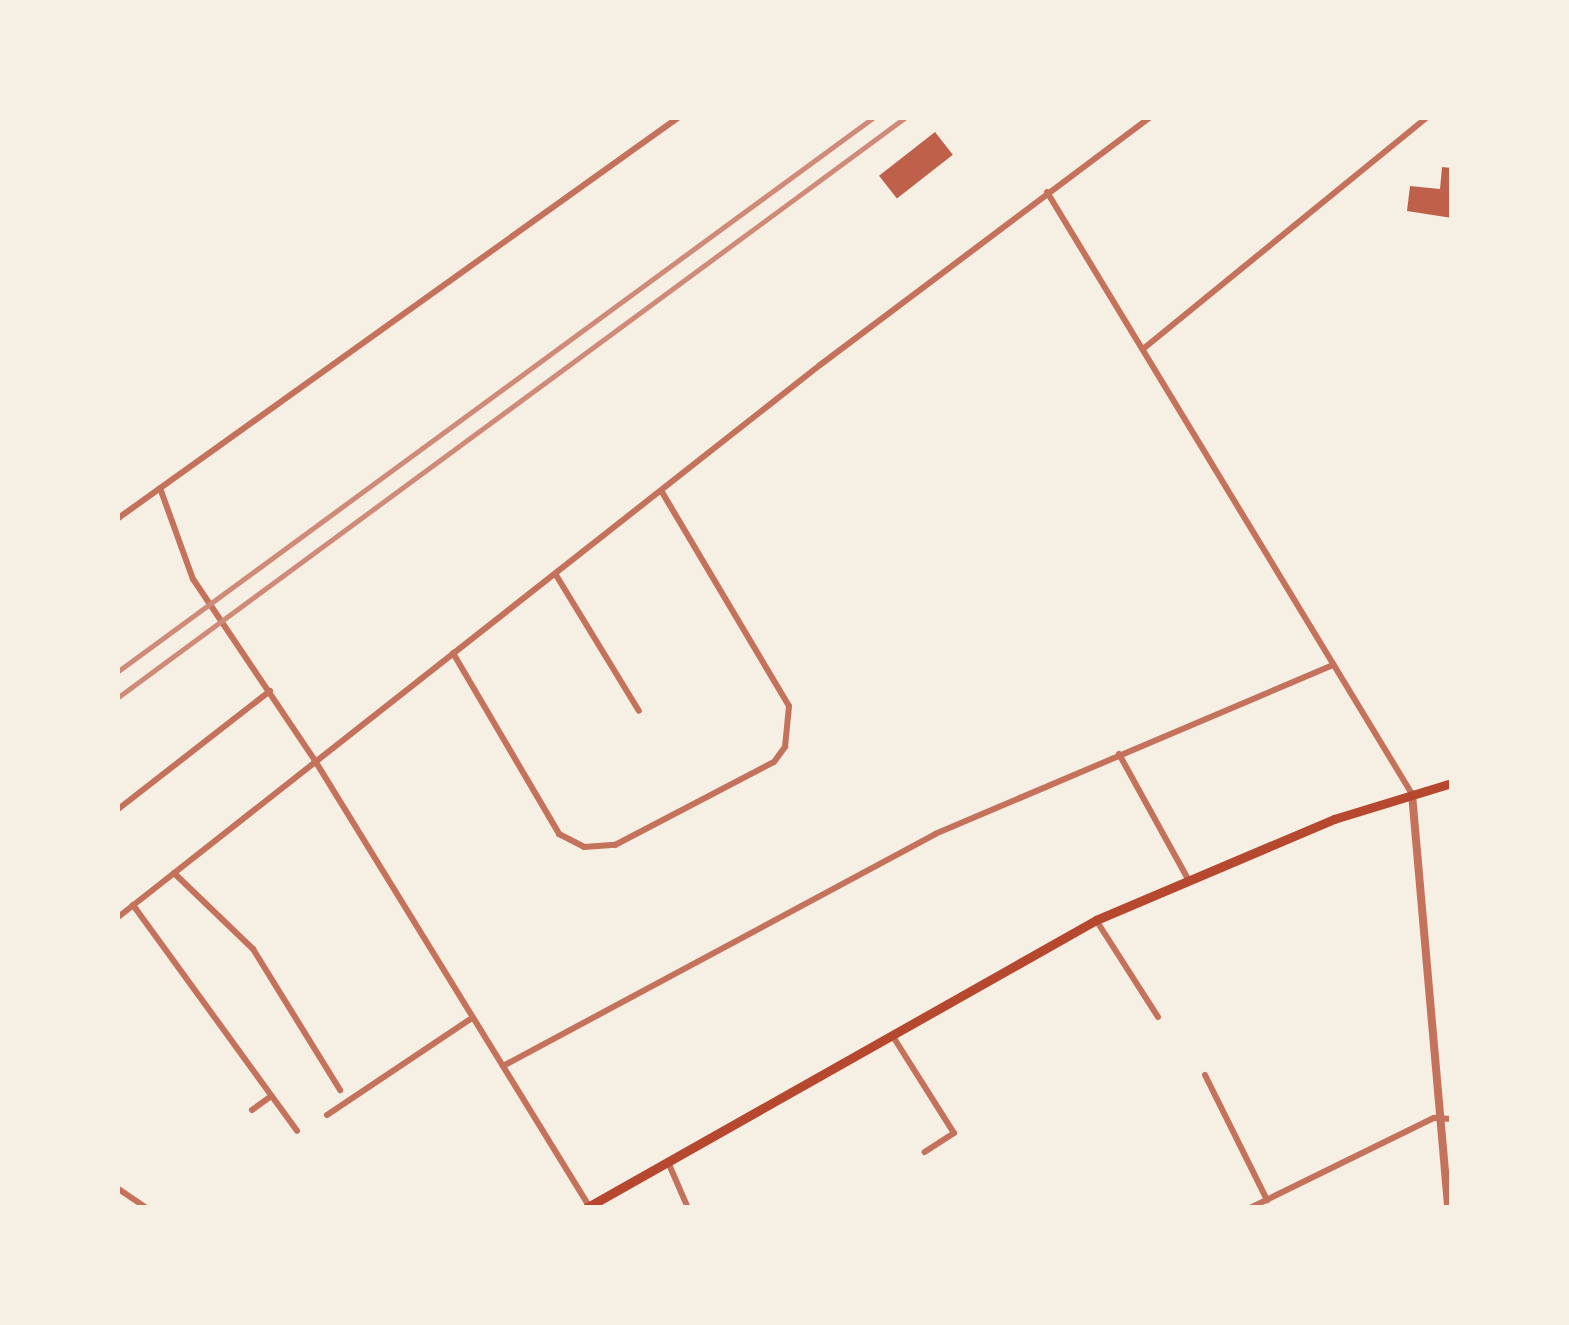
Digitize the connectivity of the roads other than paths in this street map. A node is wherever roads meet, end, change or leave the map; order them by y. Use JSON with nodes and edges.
{"nodes":[{"id":1,"x":679,"y":117,"type":"edge"},
{"id":2,"x":1150,"y":117,"type":"edge"},
{"id":3,"x":1427,"y":117,"type":"edge"},
{"id":4,"x":1047,"y":192,"type":"junction"},
{"id":5,"x":1143,"y":349,"type":"junction"},
{"id":6,"x":160,"y":488,"type":"junction"},
{"id":7,"x":662,"y":492,"type":"junction"},
{"id":8,"x":117,"y":519,"type":"edge"},
{"id":9,"x":556,"y":575,"type":"junction"},
{"id":10,"x":453,"y":653,"type":"junction"},
{"id":11,"x":1334,"y":664,"type":"junction"},
{"id":12,"x":270,"y":691,"type":"junction"},
{"id":13,"x":639,"y":711,"type":"dead end"},
{"id":14,"x":1119,"y":754,"type":"junction"},
{"id":15,"x":314,"y":759,"type":"junction"},
{"id":16,"x":1452,"y":783,"type":"edge"},
{"id":17,"x":1412,"y":794,"type":"junction"},
{"id":18,"x":117,"y":810,"type":"edge"},
{"id":19,"x":174,"y":873,"type":"junction"},
{"id":20,"x":1188,"y":879,"type":"junction"},
{"id":21,"x":133,"y":905,"type":"junction"},
{"id":22,"x":117,"y":918,"type":"edge"},
{"id":23,"x":1096,"y":920,"type":"junction"},
{"id":24,"x":1158,"y":1017,"type":"dead end"},
{"id":25,"x":472,"y":1018,"type":"junction"},
{"id":26,"x":892,"y":1035,"type":"junction"},
{"id":27,"x":502,"y":1066,"type":"junction"},
{"id":28,"x":1205,"y":1076,"type":"dead end"},
{"id":29,"x":340,"y":1090,"type":"dead end"},
{"id":30,"x":270,"y":1097,"type":"junction"},
{"id":31,"x":252,"y":1110,"type":"dead end"},
{"id":32,"x":327,"y":1115,"type":"dead end"},
{"id":33,"x":1452,"y":1119,"type":"edge"},
{"id":34,"x":1440,"y":1120,"type":"junction"},
{"id":35,"x":297,"y":1131,"type":"dead end"},
{"id":36,"x":925,"y":1152,"type":"dead end"},
{"id":37,"x":668,"y":1162,"type":"junction"},
{"id":38,"x":117,"y":1188,"type":"edge"},
{"id":39,"x":1267,"y":1200,"type":"junction"},
{"id":40,"x":590,"y":1207,"type":"edge"},
{"id":41,"x":146,"y":1208,"type":"edge"},
{"id":42,"x":688,"y":1208,"type":"edge"},
{"id":43,"x":1250,"y":1208,"type":"edge"},
{"id":44,"x":1448,"y":1208,"type":"edge"}],
"edges":[{"from":1,"to":6,"type":"street"},
{"from":2,"to":4,"type":"street"},
{"from":3,"to":5,"type":"street"},
{"from":4,"to":5,"type":"street"},
{"from":4,"to":7,"type":"street"},
{"from":5,"to":11,"type":"street"},
{"from":6,"to":8,"type":"street"},
{"from":6,"to":12,"type":"street"},
{"from":7,"to":9,"type":"street"},
{"from":7,"to":10,"type":"street"},
{"from":9,"to":10,"type":"street"},
{"from":9,"to":13,"type":"street"},
{"from":10,"to":15,"type":"street"},
{"from":11,"to":14,"type":"street"},
{"from":11,"to":17,"type":"street"},
{"from":12,"to":15,"type":"street"},
{"from":12,"to":18,"type":"street"},
{"from":14,"to":20,"type":"street"},
{"from":14,"to":27,"type":"street"},
{"from":15,"to":19,"type":"street"},
{"from":15,"to":25,"type":"street"},
{"from":16,"to":17,"type":"main road"},
{"from":17,"to":20,"type":"main road"},
{"from":17,"to":34,"type":"street"},
{"from":19,"to":21,"type":"street"},
{"from":19,"to":29,"type":"street"},
{"from":20,"to":23,"type":"main road"},
{"from":21,"to":22,"type":"street"},
{"from":21,"to":30,"type":"street"},
{"from":23,"to":24,"type":"street"},
{"from":23,"to":26,"type":"main road"},
{"from":25,"to":27,"type":"street"},
{"from":25,"to":32,"type":"street"},
{"from":26,"to":36,"type":"street"},
{"from":26,"to":37,"type":"main road"},
{"from":27,"to":40,"type":"street"},
{"from":28,"to":39,"type":"street"},
{"from":30,"to":31,"type":"street"},
{"from":30,"to":35,"type":"street"},
{"from":33,"to":34,"type":"street"},
{"from":34,"to":39,"type":"street"},
{"from":34,"to":44,"type":"street"},
{"from":37,"to":40,"type":"main road"},
{"from":37,"to":42,"type":"street"},
{"from":38,"to":41,"type":"street"},
{"from":39,"to":43,"type":"street"}]}
